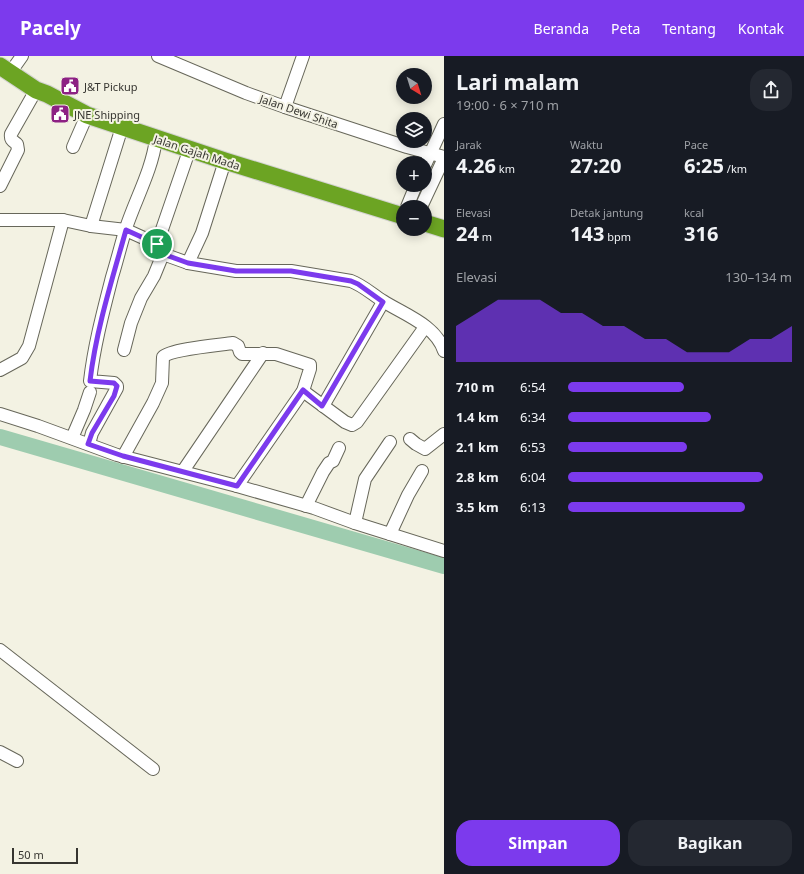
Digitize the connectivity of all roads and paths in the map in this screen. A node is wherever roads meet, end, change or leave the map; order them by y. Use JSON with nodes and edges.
{"nodes":[{"id":1,"x":22,"y":56,"type":"edge"},
{"id":2,"x":158,"y":56,"type":"edge"},
{"id":3,"x":303,"y":56,"type":"edge"},
{"id":4,"x":5,"y":70,"type":"edge"},
{"id":5,"x":36,"y":90,"type":"junction"},
{"id":6,"x":285,"y":107,"type":"junction"},
{"id":7,"x":87,"y":115,"type":"junction"},
{"id":8,"x":444,"y":124,"type":"edge"},
{"id":9,"x":122,"y":127,"type":"junction"},
{"id":10,"x":156,"y":139,"type":"junction"},
{"id":11,"x":73,"y":147,"type":"dead end"},
{"id":12,"x":190,"y":148,"type":"junction"},
{"id":13,"x":431,"y":152,"type":"junction"},
{"id":14,"x":429,"y":156,"type":"edge"},
{"id":15,"x":444,"y":157,"type":"edge"},
{"id":16,"x":225,"y":161,"type":"junction"},
{"id":17,"x":0,"y":186,"type":"edge"},
{"id":18,"x":424,"y":200,"type":"edge"},
{"id":19,"x":396,"y":214,"type":"edge"},
{"id":20,"x":0,"y":220,"type":"edge"},
{"id":21,"x":63,"y":220,"type":"junction"},
{"id":22,"x":432,"y":225,"type":"edge"},
{"id":23,"x":91,"y":226,"type":"junction"},
{"id":24,"x":444,"y":229,"type":"edge"},
{"id":25,"x":126,"y":230,"type":"junction"},
{"id":26,"x":160,"y":249,"type":"junction"},
{"id":27,"x":188,"y":263,"type":"junction"},
{"id":28,"x":383,"y":302,"type":"junction"},
{"id":29,"x":425,"y":326,"type":"junction"},
{"id":30,"x":124,"y":350,"type":"dead end"},
{"id":31,"x":444,"y":351,"type":"edge"},
{"id":32,"x":263,"y":353,"type":"junction"},
{"id":33,"x":0,"y":370,"type":"edge"},
{"id":34,"x":303,"y":390,"type":"junction"},
{"id":35,"x":90,"y":392,"type":"dead end"},
{"id":36,"x":322,"y":406,"type":"junction"},
{"id":37,"x":0,"y":414,"type":"edge"},
{"id":38,"x":444,"y":434,"type":"edge"},
{"id":39,"x":72,"y":438,"type":"junction"},
{"id":40,"x":410,"y":439,"type":"dead end"},
{"id":41,"x":390,"y":442,"type":"dead end"},
{"id":42,"x":88,"y":444,"type":"junction"},
{"id":43,"x":339,"y":448,"type":"dead end"},
{"id":44,"x":123,"y":456,"type":"junction"},
{"id":45,"x":183,"y":471,"type":"junction"},
{"id":46,"x":422,"y":471,"type":"dead end"},
{"id":47,"x":237,"y":486,"type":"junction"},
{"id":48,"x":306,"y":506,"type":"junction"},
{"id":49,"x":355,"y":523,"type":"junction"},
{"id":50,"x":390,"y":534,"type":"junction"},
{"id":51,"x":443,"y":550,"type":"edge"},
{"id":52,"x":0,"y":650,"type":"edge"},
{"id":53,"x":0,"y":752,"type":"edge"},
{"id":54,"x":17,"y":761,"type":"dead end"},
{"id":55,"x":152,"y":770,"type":"dead end"}],
"edges":[{"from":1,"to":4,"type":"street"},
{"from":2,"to":6,"type":"street","name":"Jalan Dewi Shita"},
{"from":3,"to":6,"type":"street"},
{"from":4,"to":5,"type":"highway","name":"Jalan Gajah Mada"},
{"from":5,"to":7,"type":"highway","name":"Jalan Gajah Mada"},
{"from":5,"to":17,"type":"street"},
{"from":6,"to":13,"type":"street","name":"Jalan Dewi Shita"},
{"from":7,"to":9,"type":"highway","name":"Jalan Gajah Mada"},
{"from":7,"to":11,"type":"street"},
{"from":8,"to":13,"type":"street"},
{"from":9,"to":10,"type":"highway","name":"Jalan Gajah Mada"},
{"from":9,"to":23,"type":"street"},
{"from":10,"to":12,"type":"highway","name":"Jalan Gajah Mada"},
{"from":10,"to":25,"type":"street"},
{"from":12,"to":16,"type":"highway","name":"Jalan Gajah Mada"},
{"from":12,"to":26,"type":"street"},
{"from":13,"to":14,"type":"street"},
{"from":13,"to":15,"type":"street","name":"Jalan Dewi Shita"},
{"from":15,"to":18,"type":"street"},
{"from":16,"to":19,"type":"highway","name":"Jalan Gajah Mada"},
{"from":16,"to":27,"type":"street"},
{"from":20,"to":21,"type":"street"},
{"from":21,"to":23,"type":"street"},
{"from":21,"to":33,"type":"street"},
{"from":22,"to":24,"type":"highway"},
{"from":23,"to":25,"type":"street"},
{"from":25,"to":26,"type":"street"},
{"from":25,"to":42,"type":"street"},
{"from":26,"to":27,"type":"street"},
{"from":26,"to":30,"type":"street"},
{"from":27,"to":28,"type":"street"},
{"from":28,"to":29,"type":"street"},
{"from":28,"to":36,"type":"street"},
{"from":29,"to":31,"type":"street"},
{"from":29,"to":36,"type":"street"},
{"from":32,"to":34,"type":"street"},
{"from":32,"to":44,"type":"street"},
{"from":32,"to":45,"type":"street"},
{"from":34,"to":36,"type":"street"},
{"from":34,"to":47,"type":"street"},
{"from":35,"to":39,"type":"street"},
{"from":37,"to":39,"type":"street"},
{"from":38,"to":40,"type":"street"},
{"from":39,"to":42,"type":"street"},
{"from":41,"to":49,"type":"street"},
{"from":42,"to":44,"type":"street"},
{"from":43,"to":48,"type":"street"},
{"from":44,"to":45,"type":"street"},
{"from":45,"to":47,"type":"street"},
{"from":46,"to":50,"type":"street"},
{"from":47,"to":48,"type":"street"},
{"from":48,"to":49,"type":"street"},
{"from":49,"to":50,"type":"street"},
{"from":50,"to":51,"type":"street"},
{"from":52,"to":55,"type":"street"},
{"from":53,"to":54,"type":"street"}]}
